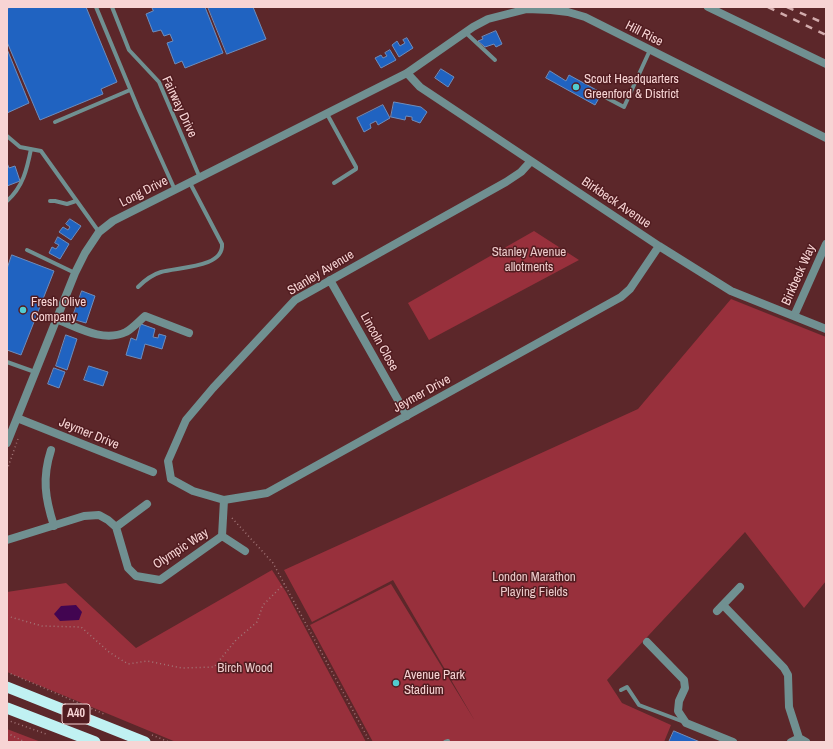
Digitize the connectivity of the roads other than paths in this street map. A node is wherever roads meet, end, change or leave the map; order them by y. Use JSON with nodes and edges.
{"nodes":[{"id":1,"x":96,"y":7,"type":"edge"},
{"id":2,"x":112,"y":7,"type":"edge"},
{"id":3,"x":708,"y":7,"type":"edge"},
{"id":4,"x":466,"y":33,"type":"junction"},
{"id":5,"x":650,"y":50,"type":"junction"},
{"id":6,"x":495,"y":60,"type":"dead end"},
{"id":7,"x":826,"y":64,"type":"edge"},
{"id":8,"x":407,"y":73,"type":"junction"},
{"id":9,"x":130,"y":90,"type":"junction"},
{"id":10,"x":605,"y":97,"type":"dead end"},
{"id":11,"x":328,"y":114,"type":"junction"},
{"id":12,"x":55,"y":122,"type":"dead end"},
{"id":13,"x":7,"y":136,"type":"edge"},
{"id":14,"x":826,"y":137,"type":"edge"},
{"id":15,"x":31,"y":149,"type":"junction"},
{"id":16,"x":530,"y":161,"type":"junction"},
{"id":17,"x":200,"y":178,"type":"junction"},
{"id":18,"x":190,"y":182,"type":"junction"},
{"id":19,"x":334,"y":183,"type":"dead end"},
{"id":20,"x":175,"y":190,"type":"junction"},
{"id":21,"x":7,"y":201,"type":"edge"},
{"id":22,"x":50,"y":201,"type":"dead end"},
{"id":23,"x":76,"y":201,"type":"junction"},
{"id":24,"x":99,"y":232,"type":"junction"},
{"id":25,"x":826,"y":244,"type":"edge"},
{"id":26,"x":659,"y":246,"type":"junction"},
{"id":27,"x":27,"y":250,"type":"dead end"},
{"id":28,"x":74,"y":273,"type":"junction"},
{"id":29,"x":330,"y":280,"type":"junction"},
{"id":30,"x":138,"y":287,"type":"dead end"},
{"id":31,"x":794,"y":316,"type":"junction"},
{"id":32,"x":56,"y":319,"type":"junction"},
{"id":33,"x":826,"y":329,"type":"edge"},
{"id":34,"x":189,"y":333,"type":"dead end"},
{"id":35,"x":7,"y":362,"type":"edge"},
{"id":36,"x":35,"y":372,"type":"junction"},
{"id":37,"x":407,"y":416,"type":"junction"},
{"id":38,"x":17,"y":418,"type":"junction"},
{"id":39,"x":7,"y":443,"type":"edge"},
{"id":40,"x":51,"y":450,"type":"dead end"},
{"id":41,"x":153,"y":472,"type":"dead end"},
{"id":42,"x":171,"y":479,"type":"joint"},
{"id":43,"x":224,"y":500,"type":"junction"},
{"id":44,"x":148,"y":504,"type":"dead end"},
{"id":45,"x":54,"y":526,"type":"junction"},
{"id":46,"x":116,"y":527,"type":"junction"},
{"id":47,"x":222,"y":536,"type":"junction"},
{"id":48,"x":7,"y":540,"type":"edge"},
{"id":49,"x":245,"y":551,"type":"dead end"},
{"id":50,"x":740,"y":587,"type":"dead end"},
{"id":51,"x":647,"y":642,"type":"dead end"},
{"id":52,"x":7,"y":680,"type":"edge"},
{"id":53,"x":7,"y":687,"type":"edge"},
{"id":54,"x":620,"y":690,"type":"dead end"},
{"id":55,"x":7,"y":708,"type":"edge"},
{"id":56,"x":104,"y":720,"type":"junction"},
{"id":57,"x":686,"y":723,"type":"junction"},
{"id":58,"x":147,"y":738,"type":"edge"},
{"id":59,"x":802,"y":740,"type":"edge"},
{"id":60,"x":94,"y":742,"type":"edge"},
{"id":61,"x":732,"y":742,"type":"edge"},
{"id":62,"x":791,"y":742,"type":"edge"}],
"edges":[{"from":1,"to":9,"type":"lane"},
{"from":2,"to":17,"type":"lane","name":"Fairway Drive"},
{"from":3,"to":7,"type":"street"},
{"from":4,"to":5,"type":"street","name":"Hill Rise"},
{"from":4,"to":6,"type":"lane"},
{"from":4,"to":8,"type":"street","name":"Hill Rise"},
{"from":5,"to":10,"type":"lane"},
{"from":5,"to":14,"type":"street","name":"Hill Rise"},
{"from":8,"to":11,"type":"street","name":"Long Drive"},
{"from":8,"to":16,"type":"street","name":"Birkbeck Avenue"},
{"from":9,"to":12,"type":"lane"},
{"from":9,"to":20,"type":"lane"},
{"from":11,"to":17,"type":"street","name":"Long Drive"},
{"from":11,"to":19,"type":"lane"},
{"from":13,"to":15,"type":"lane"},
{"from":15,"to":21,"type":"lane"},
{"from":15,"to":23,"type":"lane"},
{"from":16,"to":26,"type":"street","name":"Birkbeck Avenue"},
{"from":16,"to":29,"type":"street","name":"Stanley Avenue"},
{"from":17,"to":18,"type":"street","name":"Long Drive"},
{"from":18,"to":20,"type":"street","name":"Long Drive"},
{"from":18,"to":30,"type":"lane"},
{"from":20,"to":24,"type":"street","name":"Long Drive"},
{"from":22,"to":23,"type":"lane"},
{"from":23,"to":24,"type":"lane"},
{"from":24,"to":28,"type":"street","name":"Long Drive"},
{"from":25,"to":31,"type":"street","name":"Birkbeck Way"},
{"from":26,"to":31,"type":"street","name":"Birkbeck Avenue"},
{"from":26,"to":37,"type":"street","name":"Jeymer Drive"},
{"from":27,"to":28,"type":"lane"},
{"from":28,"to":32,"type":"street","name":"Long Drive"},
{"from":29,"to":37,"type":"street","name":"Lincoln Close"},
{"from":29,"to":42,"type":"street","name":"Stanley Avenue"},
{"from":31,"to":33,"type":"street","name":"Birkbeck Avenue"},
{"from":32,"to":34,"type":"street"},
{"from":32,"to":36,"type":"street","name":"Long Drive"},
{"from":35,"to":36,"type":"lane"},
{"from":36,"to":38,"type":"street","name":"Long Drive"},
{"from":37,"to":43,"type":"street","name":"Jeymer Drive"},
{"from":38,"to":39,"type":"street","name":"Long Drive"},
{"from":38,"to":41,"type":"street","name":"Jeymer Drive"},
{"from":40,"to":45,"type":"street"},
{"from":42,"to":43,"type":"street","name":"Jeymer Drive"},
{"from":43,"to":47,"type":"street","name":"Olympic Way"},
{"from":44,"to":46,"type":"street"},
{"from":45,"to":46,"type":"street"},
{"from":45,"to":48,"type":"street"},
{"from":46,"to":47,"type":"street","name":"Olympic Way"},
{"from":47,"to":49,"type":"street","name":"Olympic Way"},
{"from":50,"to":59,"type":"street"},
{"from":51,"to":57,"type":"street"},
{"from":52,"to":56,"type":"highway"},
{"from":53,"to":56,"type":"highway","number":"A40"},
{"from":54,"to":57,"type":"lane"},
{"from":55,"to":60,"type":"highway","number":"A40"},
{"from":56,"to":58,"type":"highway","number":"A40"},
{"from":57,"to":61,"type":"street"},
{"from":59,"to":62,"type":"street"}]}
